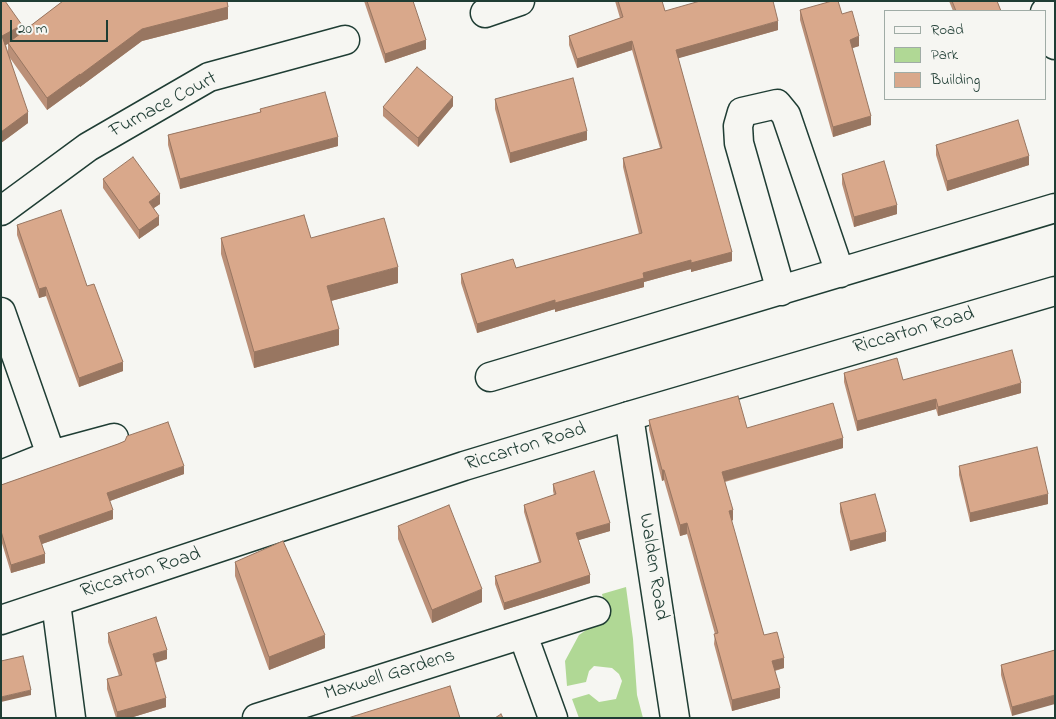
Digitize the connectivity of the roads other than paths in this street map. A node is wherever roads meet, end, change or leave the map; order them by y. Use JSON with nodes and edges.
{"nodes":[{"id":1,"x":520,"y":1,"type":"edge"},
{"id":2,"x":486,"y":13,"type":"dead end"},
{"id":3,"x":1046,"y":15,"type":"edge"},
{"id":4,"x":345,"y":40,"type":"dead end"},
{"id":5,"x":1055,"y":45,"type":"edge"},
{"id":6,"x":1055,"y":208,"type":"edge"},
{"id":7,"x":1,"y":211,"type":"edge"},
{"id":8,"x":840,"y":272,"type":"junction"},
{"id":9,"x":1055,"y":290,"type":"edge"},
{"id":10,"x":782,"y":291,"type":"junction"},
{"id":11,"x":1,"y":312,"type":"edge"},
{"id":12,"x":490,"y":378,"type":"dead end"},
{"id":13,"x":629,"y":416,"type":"junction"},
{"id":14,"x":114,"y":438,"type":"dead end"},
{"id":15,"x":51,"y":455,"type":"junction"},
{"id":16,"x":1,"y":475,"type":"edge"},
{"id":17,"x":56,"y":603,"type":"junction"},
{"id":18,"x":596,"y":611,"type":"dead end"},
{"id":19,"x":1,"y":620,"type":"edge"},
{"id":20,"x":523,"y":634,"type":"junction"},
{"id":21,"x":71,"y":718,"type":"edge"},
{"id":22,"x":256,"y":718,"type":"edge"},
{"id":23,"x":553,"y":718,"type":"edge"},
{"id":24,"x":675,"y":718,"type":"edge"}],
"edges":[{"from":1,"to":2,"type":"street"},
{"from":3,"to":5,"type":"street"},
{"from":4,"to":7,"type":"street","name":"Furnace Court"},
{"from":6,"to":8,"type":"street"},
{"from":8,"to":10,"type":"street"},
{"from":8,"to":10,"type":"street"},
{"from":9,"to":13,"type":"street","name":"Riccarton Road"},
{"from":10,"to":12,"type":"street"},
{"from":11,"to":15,"type":"street"},
{"from":13,"to":17,"type":"street","name":"Riccarton Road"},
{"from":13,"to":24,"type":"street","name":"Walden Road"},
{"from":14,"to":15,"type":"street"},
{"from":15,"to":16,"type":"street"},
{"from":17,"to":19,"type":"street","name":"Riccarton Road"},
{"from":17,"to":21,"type":"street"},
{"from":18,"to":20,"type":"street","name":"Maxwell Gardens"},
{"from":20,"to":22,"type":"street","name":"Maxwell Gardens"},
{"from":20,"to":23,"type":"street"}]}
